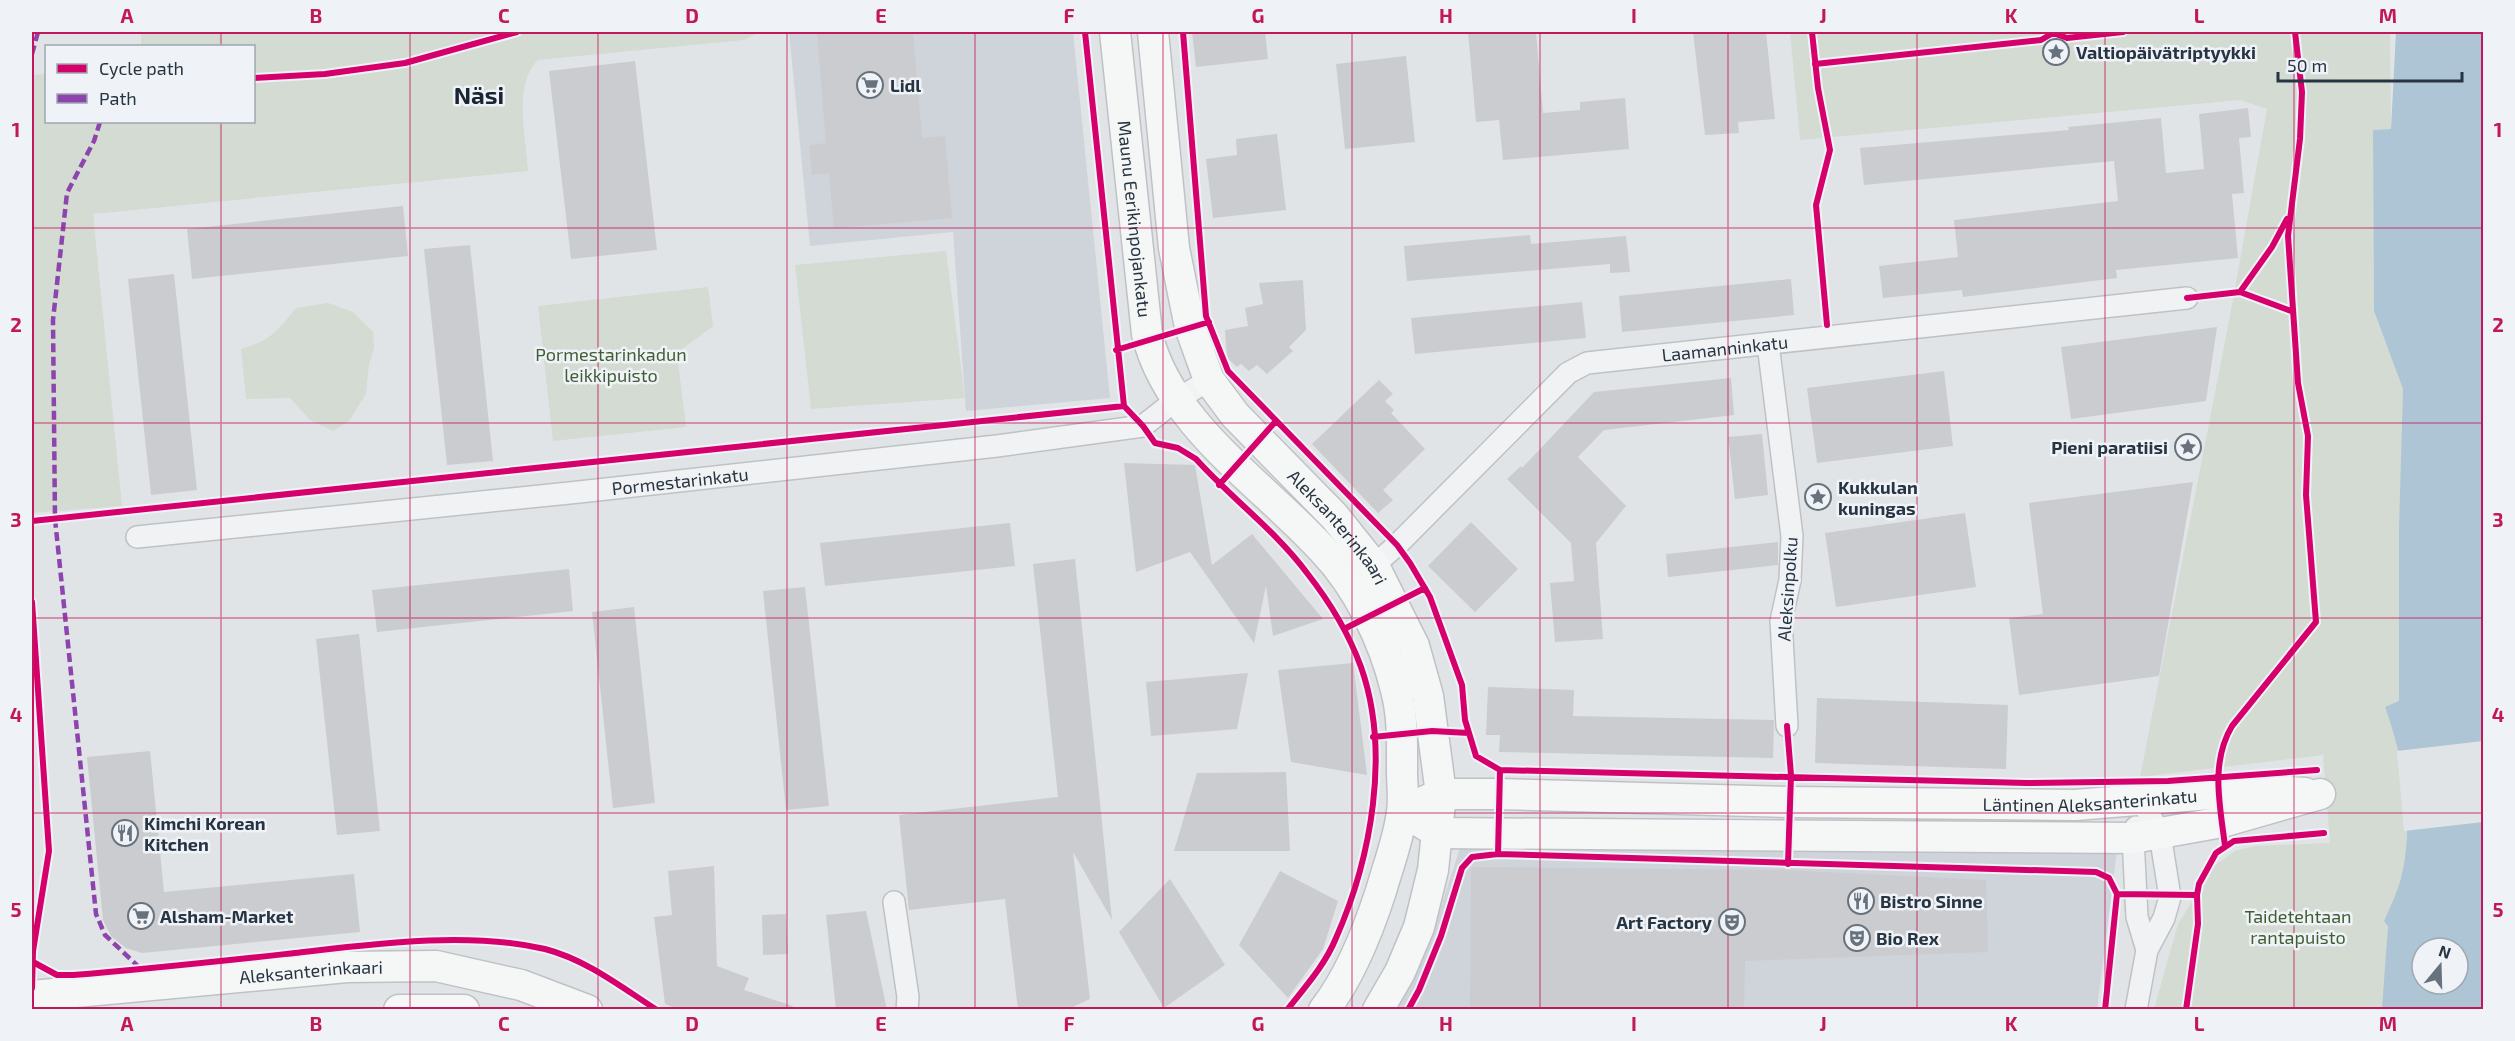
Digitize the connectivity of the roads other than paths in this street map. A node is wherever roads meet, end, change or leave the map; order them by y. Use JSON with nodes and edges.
{"nodes":[{"id":1,"x":1114,"y":32,"type":"edge"},
{"id":2,"x":1153,"y":32,"type":"edge"},
{"id":3,"x":2187,"y":298,"type":"dead end"},
{"id":4,"x":1768,"y":344,"type":"junction"},
{"id":5,"x":1209,"y":380,"type":"junction"},
{"id":6,"x":1176,"y":400,"type":"junction"},
{"id":7,"x":137,"y":537,"type":"dead end"},
{"id":8,"x":1374,"y":566,"type":"junction"},
{"id":9,"x":1351,"y":585,"type":"junction"},
{"id":10,"x":1787,"y":726,"type":"dead end"},
{"id":11,"x":1441,"y":794,"type":"junction"},
{"id":12,"x":2142,"y":801,"type":"junction"},
{"id":13,"x":1402,"y":812,"type":"junction"},
{"id":14,"x":1438,"y":833,"type":"junction"},
{"id":15,"x":2146,"y":836,"type":"junction"},
{"id":16,"x":894,"y":902,"type":"dead end"},
{"id":17,"x":2147,"y":950,"type":"junction"},
{"id":18,"x":32,"y":996,"type":"edge"},
{"id":19,"x":399,"y":1010,"type":"edge"},
{"id":20,"x":464,"y":1010,"type":"edge"},
{"id":21,"x":587,"y":1010,"type":"edge"},
{"id":22,"x":907,"y":1010,"type":"edge"},
{"id":23,"x":1324,"y":1010,"type":"edge"},
{"id":24,"x":1378,"y":1010,"type":"edge"},
{"id":25,"x":2136,"y":1010,"type":"edge"}],
"edges":[{"from":1,"to":6,"type":"street","name":"Maunu Eerikinpojankatu"},
{"from":2,"to":5,"type":"street","name":"Maunu Eerikinpojankatu"},
{"from":3,"to":4,"type":"street","name":"Laamanninkatu"},
{"from":4,"to":8,"type":"street","name":"Laamanninkatu"},
{"from":4,"to":10,"type":"street","name":"Aleksinpolku"},
{"from":5,"to":6,"type":"street","name":"Pormestarinkatu"},
{"from":5,"to":8,"type":"street","name":"Aleksanterinkaari"},
{"from":6,"to":7,"type":"street","name":"Pormestarinkatu"},
{"from":6,"to":9,"type":"street","name":"Aleksanterinkaari"},
{"from":8,"to":9,"type":"street","name":"Laamanninkatu"},
{"from":8,"to":11,"type":"street","name":"Aleksanterinkaari"},
{"from":9,"to":13,"type":"street","name":"Aleksanterinkaari"},
{"from":11,"to":12,"type":"street","name":"Läntinen Aleksanterinkatu"},
{"from":11,"to":13,"type":"street","name":"Läntinen Aleksanterinkatu"},
{"from":11,"to":14,"type":"street","name":"Aleksanterinkaari"},
{"from":12,"to":15,"type":"street"},
{"from":12,"to":15,"type":"street","name":"Läntinen Aleksanterinkatu"},
{"from":13,"to":14,"type":"street","name":"Läntinen Aleksanterinkatu"},
{"from":13,"to":23,"type":"street","name":"Aleksanterinkaari"},
{"from":14,"to":15,"type":"street","name":"Läntinen Aleksanterinkatu"},
{"from":14,"to":24,"type":"street","name":"Aleksanterinkaari"},
{"from":15,"to":17,"type":"street"},
{"from":15,"to":17,"type":"street"},
{"from":16,"to":22,"type":"street"},
{"from":17,"to":25,"type":"street"},
{"from":18,"to":21,"type":"street","name":"Aleksanterinkaari"},
{"from":19,"to":20,"type":"street"}]}
